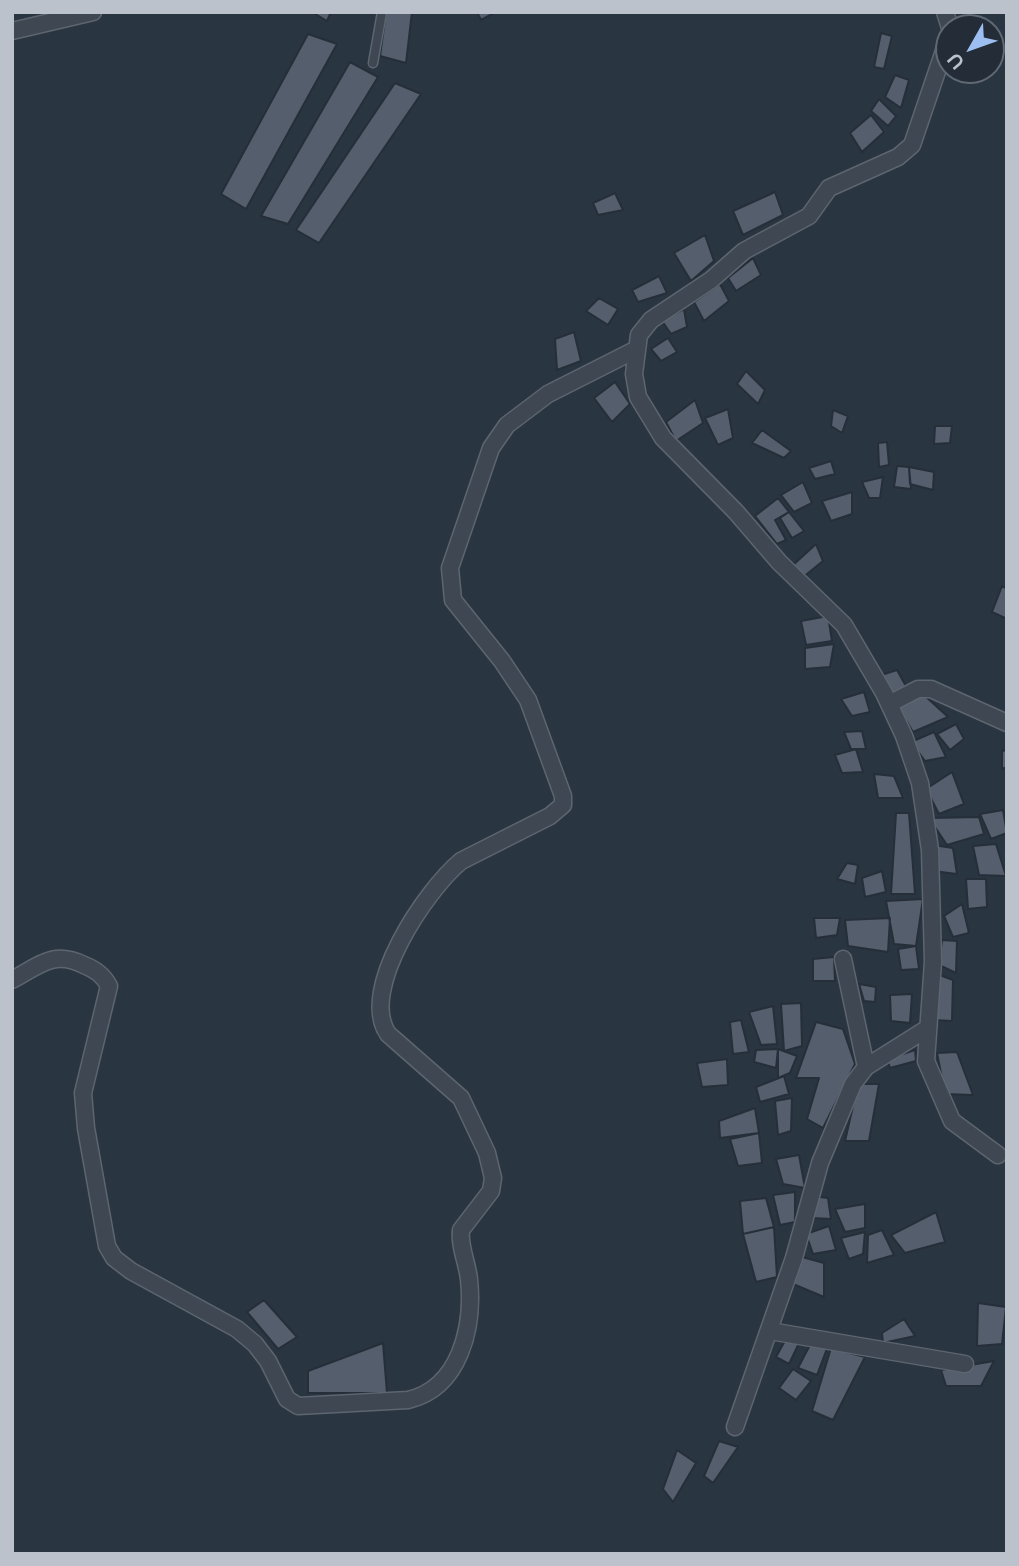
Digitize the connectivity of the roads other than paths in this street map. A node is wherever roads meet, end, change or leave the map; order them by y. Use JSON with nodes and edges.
{"nodes":[{"id":1,"x":93,"y":12,"type":"edge"},
{"id":2,"x":382,"y":12,"type":"edge"},
{"id":3,"x":12,"y":31,"type":"edge"},
{"id":4,"x":373,"y":64,"type":"dead end"},
{"id":5,"x":935,"y":77,"type":"edge"},
{"id":6,"x":635,"y":350,"type":"junction"},
{"id":7,"x":889,"y":704,"type":"junction"},
{"id":8,"x":1007,"y":723,"type":"edge"},
{"id":9,"x":843,"y":959,"type":"dead end"},
{"id":10,"x":12,"y":981,"type":"edge"},
{"id":11,"x":928,"y":1028,"type":"junction"},
{"id":12,"x":866,"y":1067,"type":"junction"},
{"id":13,"x":998,"y":1155,"type":"dead end"},
{"id":14,"x":770,"y":1331,"type":"junction"},
{"id":15,"x":965,"y":1364,"type":"dead end"},
{"id":16,"x":735,"y":1427,"type":"dead end"}],
"edges":[{"from":1,"to":3,"type":"street"},
{"from":2,"to":4,"type":"lane"},
{"from":5,"to":6,"type":"street"},
{"from":6,"to":7,"type":"street"},
{"from":6,"to":10,"type":"street"},
{"from":7,"to":8,"type":"street"},
{"from":7,"to":11,"type":"street"},
{"from":9,"to":12,"type":"street"},
{"from":11,"to":12,"type":"street"},
{"from":11,"to":13,"type":"street"},
{"from":12,"to":14,"type":"street"},
{"from":14,"to":15,"type":"street"},
{"from":14,"to":16,"type":"street"}]}
